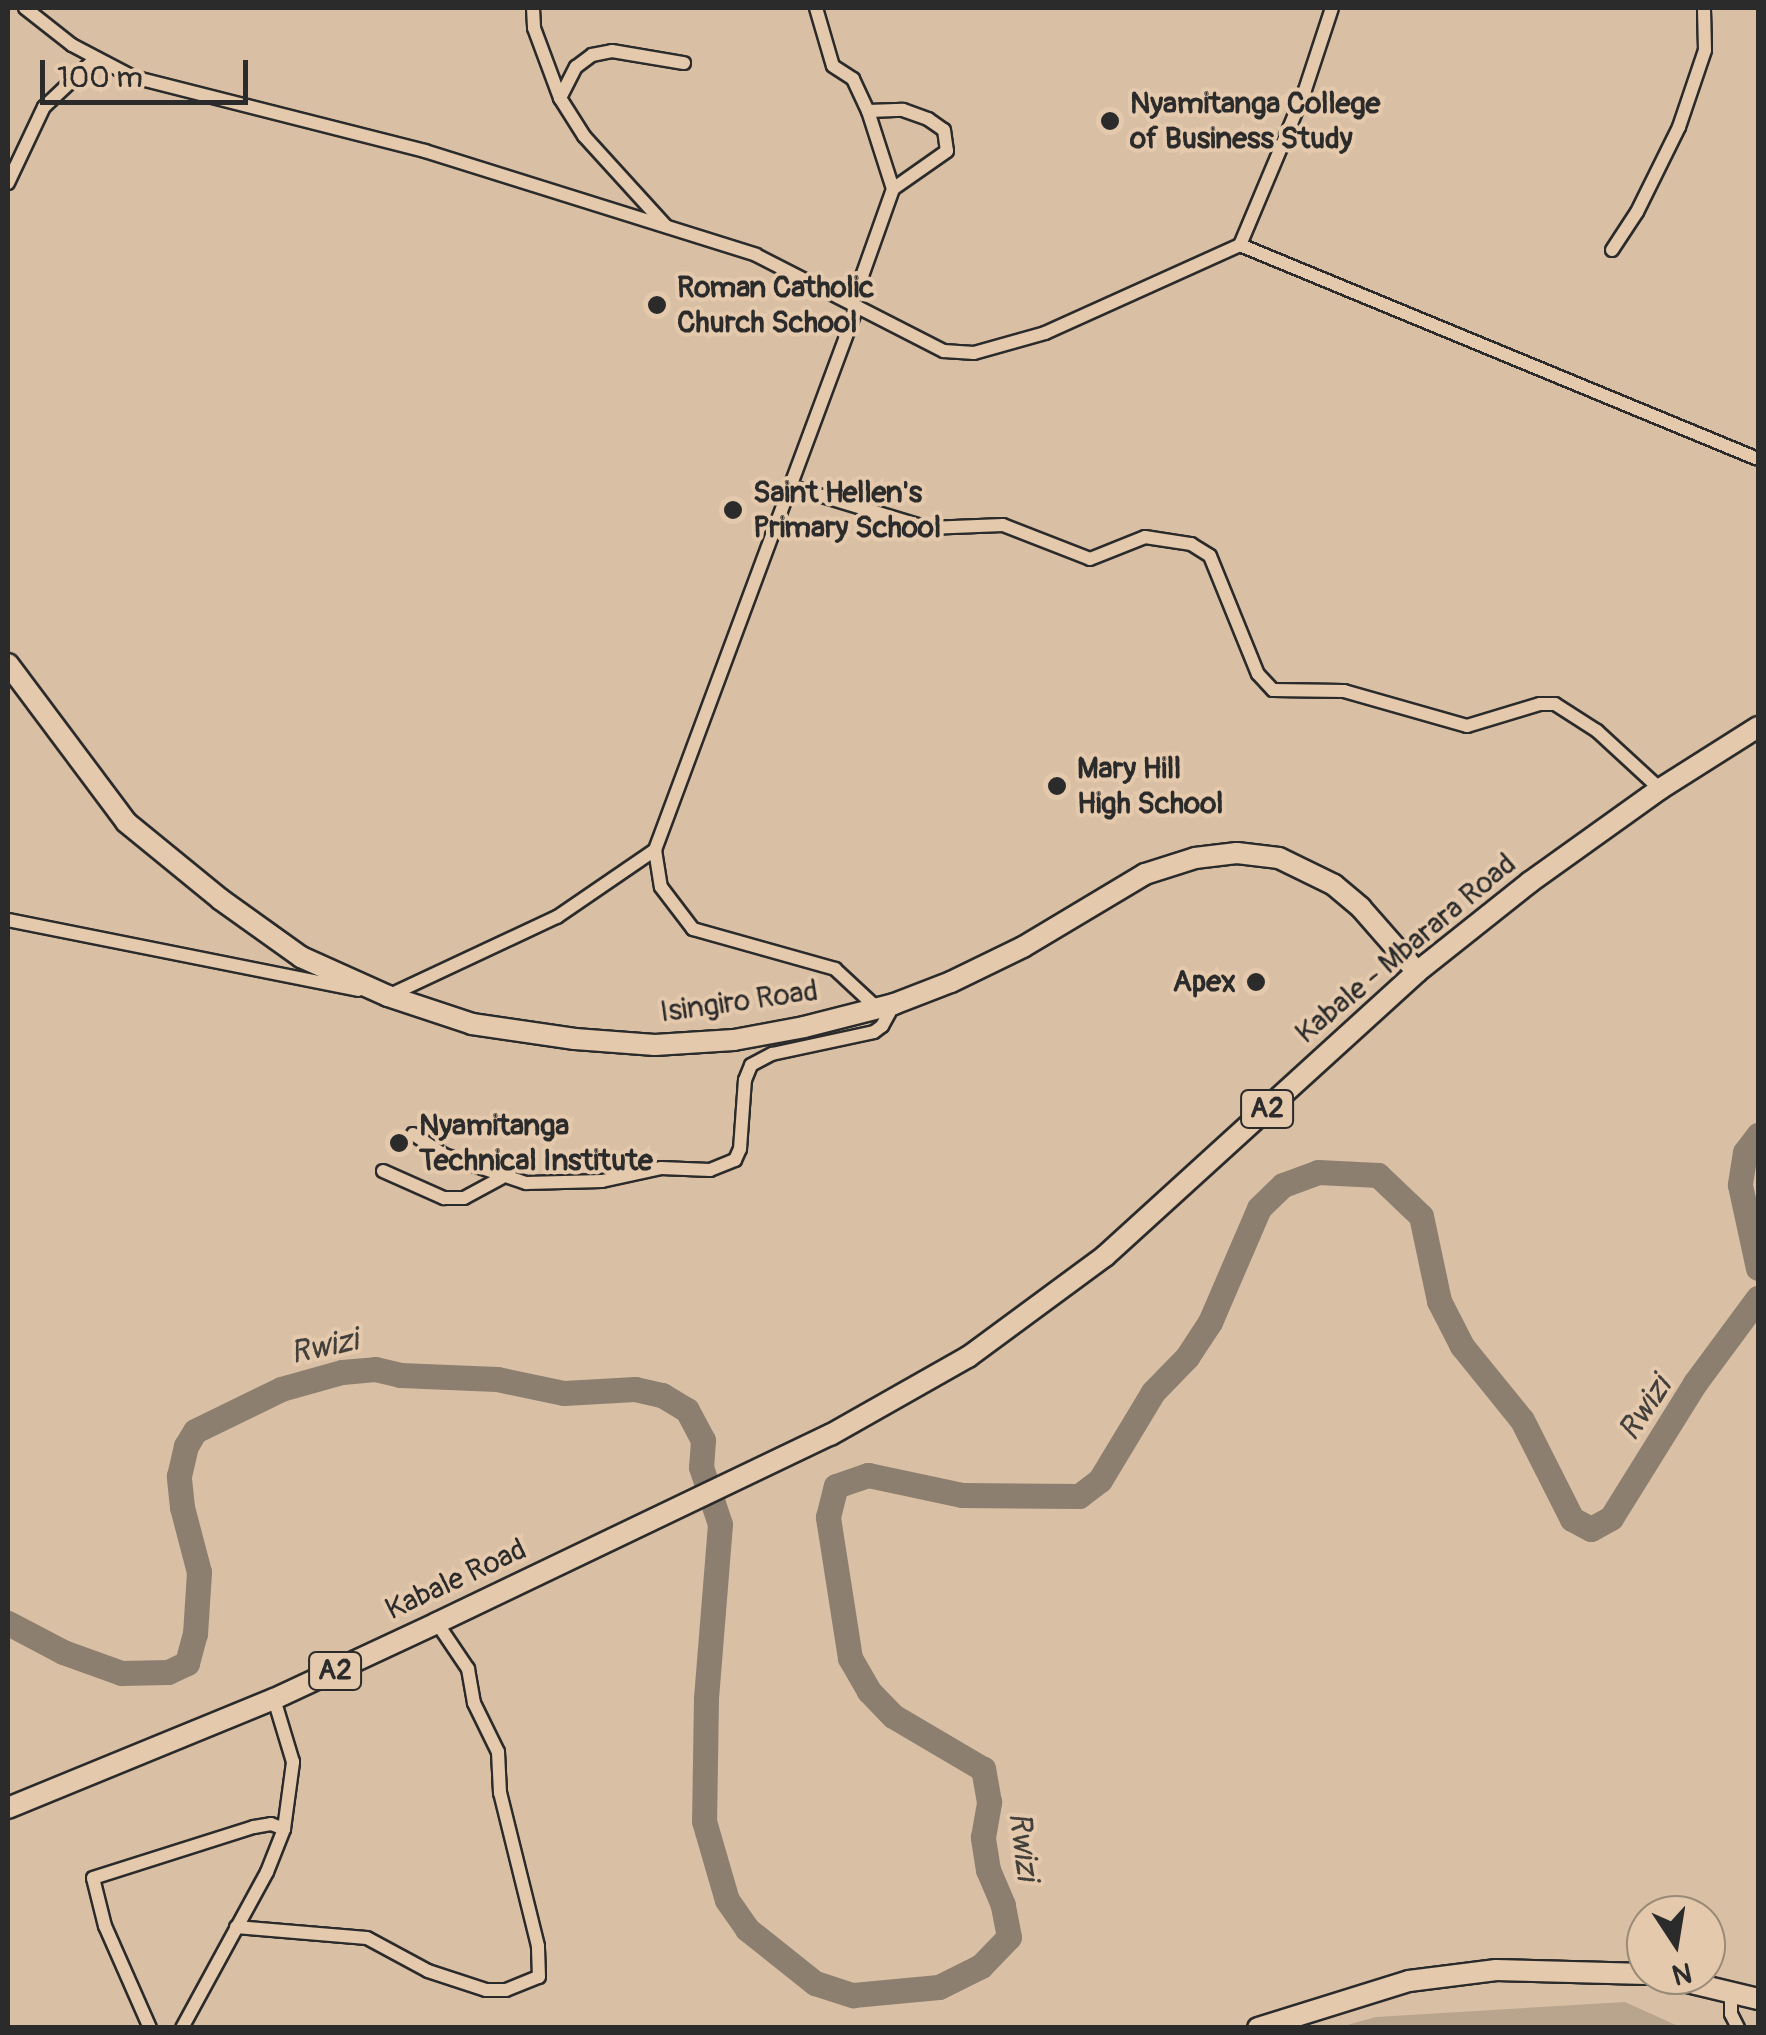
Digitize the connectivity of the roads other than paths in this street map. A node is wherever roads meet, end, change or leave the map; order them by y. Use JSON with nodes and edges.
{"nodes":[{"id":1,"x":25,"y":8,"type":"edge"},
{"id":2,"x":533,"y":8,"type":"edge"},
{"id":3,"x":816,"y":8,"type":"edge"},
{"id":4,"x":1332,"y":8,"type":"edge"},
{"id":5,"x":1704,"y":8,"type":"edge"},
{"id":6,"x":96,"y":58,"type":"junction"},
{"id":7,"x":684,"y":63,"type":"dead end"},
{"id":8,"x":560,"y":98,"type":"junction"},
{"id":9,"x":868,"y":112,"type":"junction"},
{"id":10,"x":8,"y":184,"type":"edge"},
{"id":11,"x":892,"y":188,"type":"junction"},
{"id":12,"x":667,"y":227,"type":"junction"},
{"id":13,"x":1240,"y":245,"type":"junction"},
{"id":14,"x":1612,"y":250,"type":"dead end"},
{"id":15,"x":854,"y":306,"type":"junction"},
{"id":16,"x":1758,"y":459,"type":"edge"},
{"id":17,"x":789,"y":486,"type":"junction"},
{"id":18,"x":8,"y":664,"type":"edge"},
{"id":19,"x":1758,"y":727,"type":"edge"},
{"id":20,"x":1660,"y":788,"type":"junction"},
{"id":21,"x":656,"y":850,"type":"junction"},
{"id":22,"x":8,"y":920,"type":"edge"},
{"id":23,"x":1417,"y":972,"type":"junction"},
{"id":24,"x":388,"y":996,"type":"junction"},
{"id":25,"x":886,"y":1007,"type":"junction"},
{"id":26,"x":413,"y":1134,"type":"dead end"},
{"id":27,"x":383,"y":1170,"type":"dead end"},
{"id":28,"x":501,"y":1178,"type":"junction"},
{"id":29,"x":761,"y":1468,"type":"joint"},
{"id":30,"x":437,"y":1624,"type":"junction"},
{"id":31,"x":274,"y":1699,"type":"junction"},
{"id":32,"x":8,"y":1808,"type":"edge"},
{"id":33,"x":284,"y":1828,"type":"junction"},
{"id":34,"x":236,"y":1927,"type":"junction"},
{"id":35,"x":1626,"y":1973,"type":"edge"},
{"id":36,"x":1726,"y":1991,"type":"edge"},
{"id":37,"x":1731,"y":1992,"type":"junction"},
{"id":38,"x":1758,"y":1999,"type":"edge"},
{"id":39,"x":150,"y":2028,"type":"edge"},
{"id":40,"x":182,"y":2028,"type":"edge"},
{"id":41,"x":1258,"y":2028,"type":"edge"},
{"id":42,"x":1738,"y":2028,"type":"edge"}],
"edges":[{"from":1,"to":6,"type":"street"},
{"from":2,"to":8,"type":"street"},
{"from":3,"to":9,"type":"street"},
{"from":4,"to":13,"type":"street"},
{"from":5,"to":14,"type":"street"},
{"from":6,"to":10,"type":"street"},
{"from":6,"to":12,"type":"street"},
{"from":7,"to":8,"type":"street"},
{"from":8,"to":12,"type":"street"},
{"from":9,"to":11,"type":"street"},
{"from":9,"to":11,"type":"street"},
{"from":11,"to":15,"type":"street"},
{"from":12,"to":15,"type":"street"},
{"from":13,"to":15,"type":"street"},
{"from":13,"to":16,"type":"street"},
{"from":15,"to":17,"type":"street"},
{"from":17,"to":20,"type":"street"},
{"from":17,"to":21,"type":"street"},
{"from":18,"to":24,"type":"main road","name":"Isingiro Road"},
{"from":19,"to":20,"type":"main road","name":"Kabale - Mbarara Road","number":"A2"},
{"from":20,"to":23,"type":"main road","name":"Kabale - Mbarara Road","number":"A2"},
{"from":21,"to":24,"type":"street"},
{"from":21,"to":25,"type":"street"},
{"from":22,"to":24,"type":"street"},
{"from":23,"to":25,"type":"main road","name":"Isingiro Road"},
{"from":23,"to":29,"type":"main road","name":"Kabale - Mbarara Road","number":"A2"},
{"from":24,"to":25,"type":"main road","name":"Isingiro Road"},
{"from":25,"to":28,"type":"street"},
{"from":26,"to":28,"type":"street"},
{"from":27,"to":28,"type":"street"},
{"from":29,"to":30,"type":"main road","name":"Kabale Road","number":"A2"},
{"from":30,"to":31,"type":"main road","name":"Kabale Road","number":"A2"},
{"from":30,"to":34,"type":"street"},
{"from":31,"to":32,"type":"main road","name":"Kabale Road","number":"A2"},
{"from":31,"to":33,"type":"street"},
{"from":33,"to":34,"type":"street"},
{"from":33,"to":39,"type":"street"},
{"from":34,"to":40,"type":"street"},
{"from":35,"to":41,"type":"main road"},
{"from":36,"to":37,"type":"main road"},
{"from":37,"to":38,"type":"main road"},
{"from":37,"to":42,"type":"street"}]}
